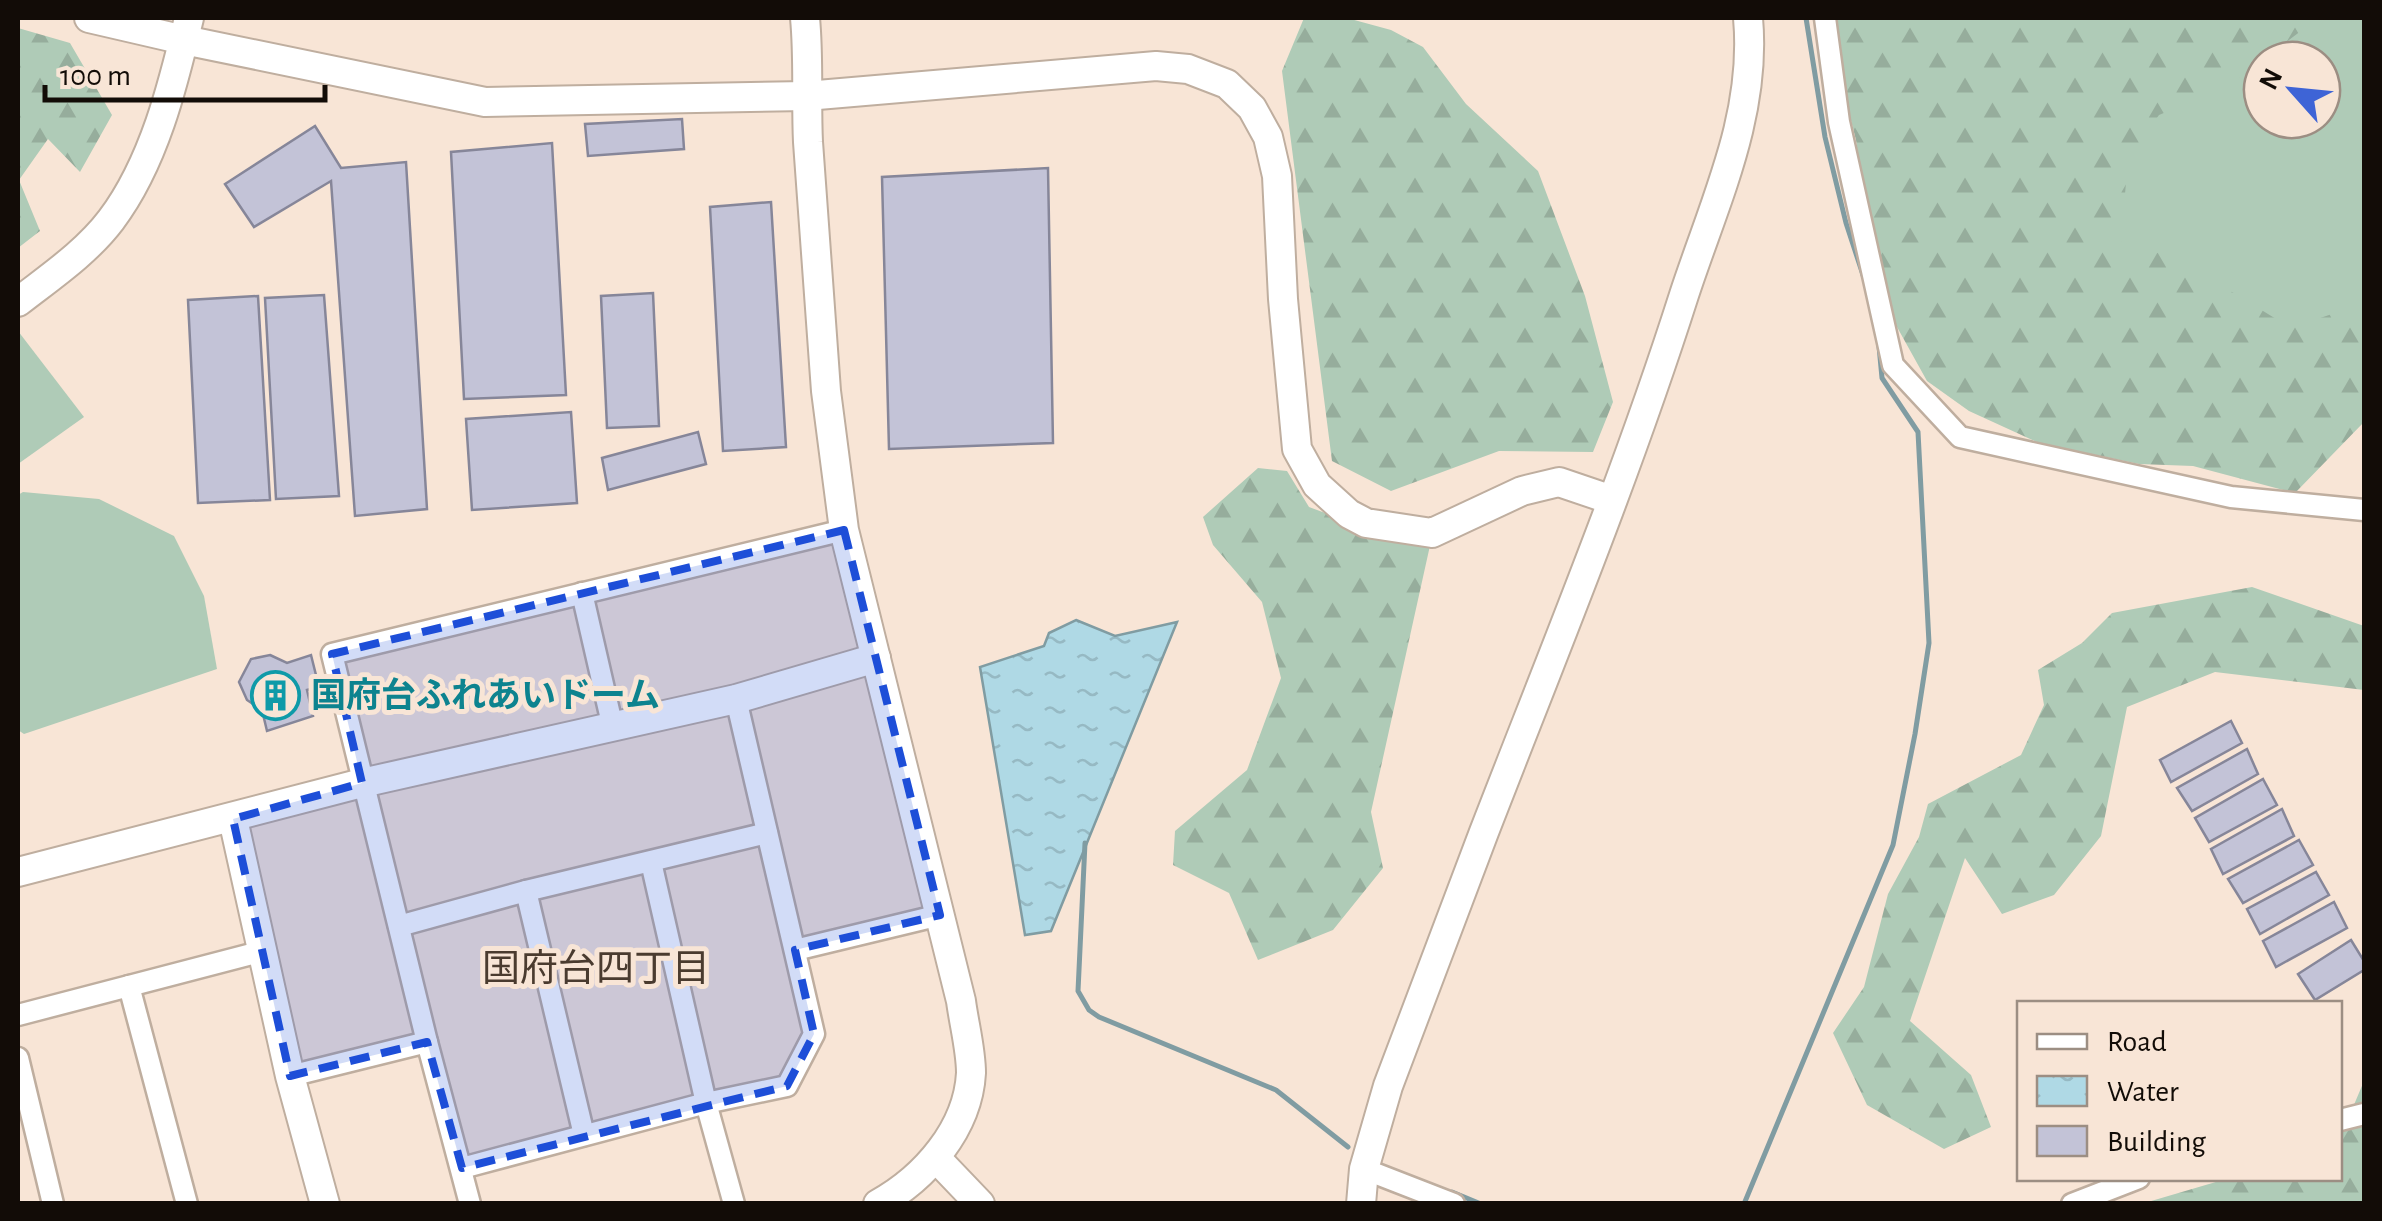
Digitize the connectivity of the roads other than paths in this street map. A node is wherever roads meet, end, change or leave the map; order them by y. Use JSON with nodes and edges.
{"nodes":[{"id":1,"x":89,"y":18,"type":"edge"},
{"id":2,"x":806,"y":18,"type":"edge"},
{"id":3,"x":1748,"y":18,"type":"edge"},
{"id":4,"x":1825,"y":18,"type":"edge"},
{"id":5,"x":187,"y":29,"type":"edge"},
{"id":6,"x":806,"y":96,"type":"junction"},
{"id":7,"x":18,"y":302,"type":"edge"},
{"id":8,"x":1612,"y":500,"type":"junction"},
{"id":9,"x":2364,"y":510,"type":"edge"},
{"id":10,"x":844,"y":530,"type":"junction"},
{"id":11,"x":582,"y":593,"type":"junction"},
{"id":12,"x":876,"y":658,"type":"junction"},
{"id":13,"x":736,"y":699,"type":"junction"},
{"id":14,"x":613,"y":728,"type":"junction"},
{"id":15,"x":362,"y":783,"type":"junction"},
{"id":16,"x":233,"y":819,"type":"junction"},
{"id":17,"x":766,"y":833,"type":"junction"},
{"id":18,"x":651,"y":862,"type":"junction"},
{"id":19,"x":18,"y":872,"type":"edge"},
{"id":20,"x":526,"y":891,"type":"junction"},
{"id":21,"x":940,"y":915,"type":"junction"},
{"id":22,"x":399,"y":926,"type":"junction"},
{"id":23,"x":794,"y":950,"type":"junction"},
{"id":24,"x":263,"y":951,"type":"junction"},
{"id":25,"x":130,"y":986,"type":"junction"},
{"id":26,"x":18,"y":1016,"type":"edge"},
{"id":27,"x":426,"y":1042,"type":"junction"},
{"id":28,"x":18,"y":1058,"type":"edge"},
{"id":29,"x":290,"y":1076,"type":"junction"},
{"id":30,"x":706,"y":1102,"type":"junction"},
{"id":31,"x":584,"y":1135,"type":"junction"},
{"id":32,"x":936,"y":1158,"type":"junction"},
{"id":33,"x":462,"y":1168,"type":"junction"},
{"id":34,"x":1364,"y":1169,"type":"junction"},
{"id":35,"x":2132,"y":1181,"type":"edge"},
{"id":36,"x":324,"y":1203,"type":"edge"},
{"id":37,"x":53,"y":1204,"type":"edge"},
{"id":38,"x":186,"y":1204,"type":"edge"},
{"id":39,"x":470,"y":1204,"type":"edge"},
{"id":40,"x":734,"y":1204,"type":"edge"},
{"id":41,"x":878,"y":1204,"type":"edge"},
{"id":42,"x":980,"y":1204,"type":"edge"},
{"id":43,"x":1361,"y":1204,"type":"edge"},
{"id":44,"x":1454,"y":1204,"type":"edge"},
{"id":45,"x":2072,"y":1204,"type":"edge"}],
"edges":[{"from":1,"to":5,"type":"street"},
{"from":2,"to":6,"type":"street"},
{"from":3,"to":8,"type":"street"},
{"from":4,"to":9,"type":"street"},
{"from":5,"to":6,"type":"street"},
{"from":5,"to":7,"type":"street"},
{"from":6,"to":8,"type":"street"},
{"from":6,"to":10,"type":"street"},
{"from":8,"to":34,"type":"street"},
{"from":10,"to":11,"type":"street"},
{"from":10,"to":12,"type":"street"},
{"from":11,"to":14,"type":"street"},
{"from":11,"to":15,"type":"street"},
{"from":12,"to":13,"type":"street"},
{"from":12,"to":21,"type":"street"},
{"from":13,"to":14,"type":"street"},
{"from":13,"to":17,"type":"street"},
{"from":14,"to":15,"type":"street"},
{"from":15,"to":16,"type":"street"},
{"from":15,"to":22,"type":"street"},
{"from":16,"to":19,"type":"street"},
{"from":16,"to":24,"type":"street"},
{"from":17,"to":18,"type":"street"},
{"from":17,"to":23,"type":"street"},
{"from":18,"to":20,"type":"street"},
{"from":18,"to":30,"type":"street"},
{"from":20,"to":22,"type":"street"},
{"from":20,"to":31,"type":"street"},
{"from":21,"to":23,"type":"street"},
{"from":21,"to":32,"type":"street"},
{"from":22,"to":27,"type":"street"},
{"from":23,"to":30,"type":"street"},
{"from":24,"to":25,"type":"street"},
{"from":24,"to":29,"type":"street"},
{"from":25,"to":26,"type":"street"},
{"from":25,"to":38,"type":"street"},
{"from":27,"to":29,"type":"street"},
{"from":27,"to":33,"type":"street"},
{"from":28,"to":37,"type":"street"},
{"from":29,"to":36,"type":"street"},
{"from":30,"to":31,"type":"street"},
{"from":30,"to":40,"type":"street"},
{"from":31,"to":33,"type":"street"},
{"from":32,"to":41,"type":"street"},
{"from":32,"to":42,"type":"street"},
{"from":33,"to":39,"type":"street"},
{"from":34,"to":43,"type":"street"},
{"from":34,"to":44,"type":"street"},
{"from":35,"to":45,"type":"street"}]}
